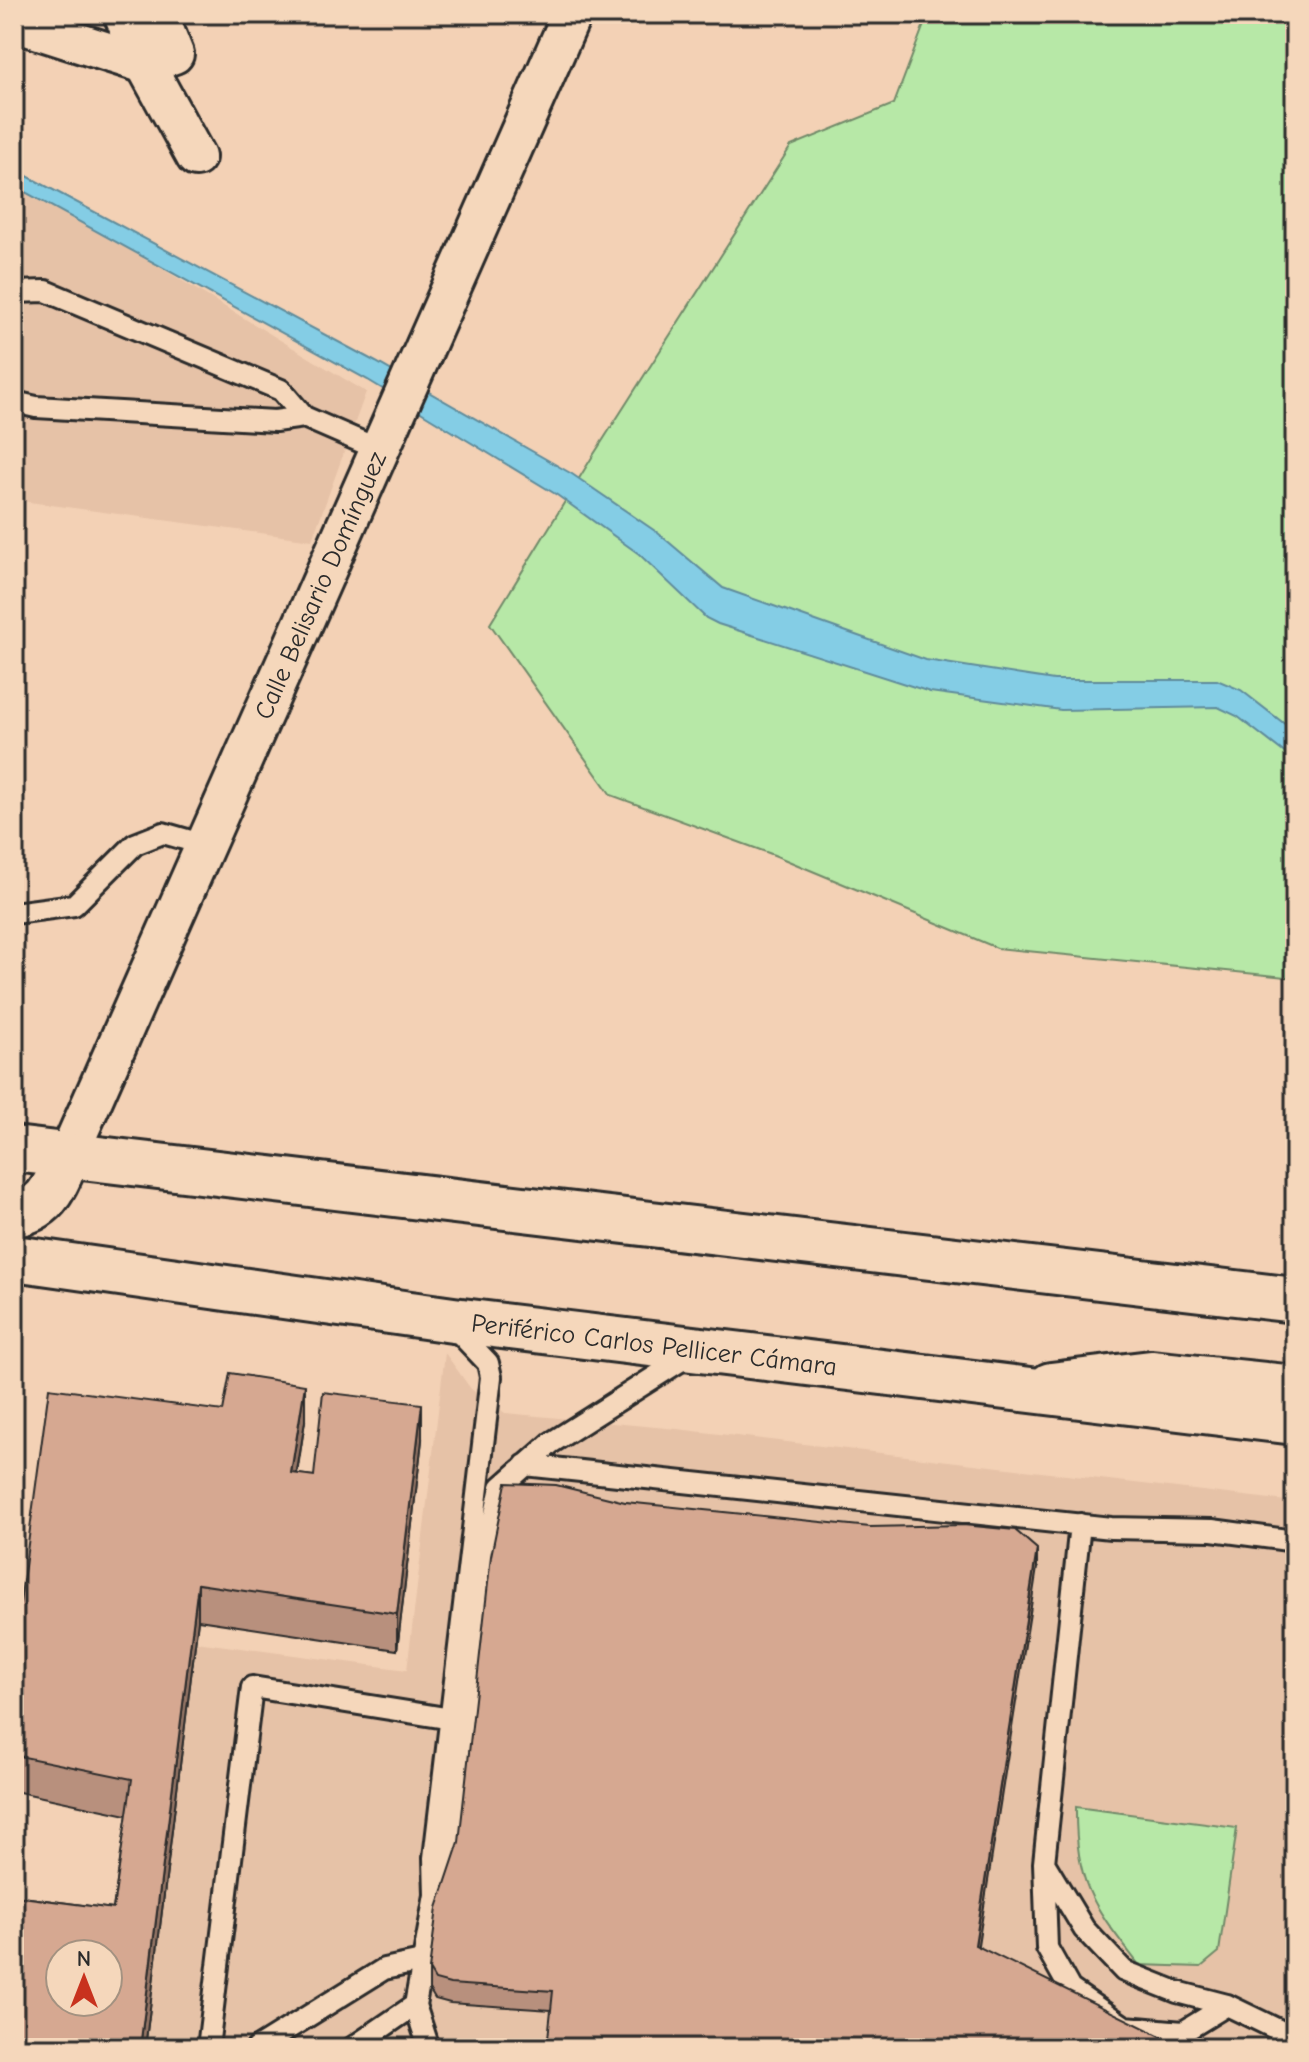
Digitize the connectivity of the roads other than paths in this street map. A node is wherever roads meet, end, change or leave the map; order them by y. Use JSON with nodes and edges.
{"nodes":[{"id":1,"x":123,"y":14,"type":"edge"},
{"id":2,"x":158,"y":14,"type":"edge"},
{"id":3,"x":572,"y":14,"type":"edge"},
{"id":4,"x":14,"y":22,"type":"edge"},
{"id":5,"x":159,"y":59,"type":"junction"},
{"id":6,"x":196,"y":157,"type":"dead end"},
{"id":7,"x":14,"y":292,"type":"edge"},
{"id":8,"x":14,"y":402,"type":"edge"},
{"id":9,"x":304,"y":417,"type":"junction"},
{"id":10,"x":380,"y":450,"type":"junction"},
{"id":11,"x":205,"y":845,"type":"junction"},
{"id":12,"x":14,"y":913,"type":"edge"},
{"id":13,"x":14,"y":1149,"type":"edge"},
{"id":14,"x":68,"y":1156,"type":"junction"},
{"id":15,"x":14,"y":1214,"type":"edge"},
{"id":16,"x":14,"y":1258,"type":"edge"},
{"id":17,"x":1295,"y":1300,"type":"edge"},
{"id":18,"x":447,"y":1319,"type":"junction"},
{"id":19,"x":697,"y":1350,"type":"junction"},
{"id":20,"x":1295,"y":1388,"type":"edge"},
{"id":21,"x":1021,"y":1389,"type":"junction"},
{"id":22,"x":1295,"y":1422,"type":"edge"},
{"id":23,"x":525,"y":1465,"type":"junction"},
{"id":24,"x":1080,"y":1524,"type":"junction"},
{"id":25,"x":1295,"y":1541,"type":"edge"},
{"id":26,"x":452,"y":1719,"type":"junction"},
{"id":27,"x":1044,"y":1863,"type":"junction"},
{"id":28,"x":435,"y":1895,"type":"junction"},
{"id":29,"x":422,"y":1961,"type":"junction"},
{"id":30,"x":415,"y":2005,"type":"junction"},
{"id":31,"x":1227,"y":2005,"type":"junction"},
{"id":32,"x":1295,"y":2038,"type":"edge"},
{"id":33,"x":208,"y":2048,"type":"edge"},
{"id":34,"x":257,"y":2048,"type":"edge"},
{"id":35,"x":352,"y":2048,"type":"edge"},
{"id":36,"x":429,"y":2048,"type":"edge"}],
"edges":[{"from":1,"to":5,"type":"street"},
{"from":2,"to":5,"type":"street"},
{"from":3,"to":10,"type":"street","name":"Calle Belisario Domínguez"},
{"from":4,"to":5,"type":"street"},
{"from":5,"to":6,"type":"street"},
{"from":7,"to":9,"type":"lane"},
{"from":8,"to":9,"type":"lane"},
{"from":9,"to":10,"type":"lane"},
{"from":10,"to":11,"type":"street","name":"Calle Belisario Domínguez"},
{"from":11,"to":12,"type":"lane"},
{"from":11,"to":14,"type":"street","name":"Calle Belisario Domínguez"},
{"from":13,"to":14,"type":"main road"},
{"from":14,"to":15,"type":"main road"},
{"from":14,"to":17,"type":"main road"},
{"from":16,"to":18,"type":"main road","name":"Periférico Carlos Pellicer Cámara"},
{"from":18,"to":19,"type":"main road","name":"Periférico Carlos Pellicer Cámara"},
{"from":18,"to":26,"type":"lane"},
{"from":19,"to":21,"type":"main road","name":"Periférico Carlos Pellicer Cámara"},
{"from":19,"to":23,"type":"lane"},
{"from":20,"to":21,"type":"main road"},
{"from":21,"to":22,"type":"main road","name":"Periférico Carlos Pellicer Cámara"},
{"from":23,"to":24,"type":"lane"},
{"from":23,"to":28,"type":"lane"},
{"from":24,"to":25,"type":"lane"},
{"from":24,"to":27,"type":"lane"},
{"from":26,"to":28,"type":"lane"},
{"from":26,"to":33,"type":"lane"},
{"from":27,"to":31,"type":"lane"},
{"from":27,"to":31,"type":"lane"},
{"from":28,"to":29,"type":"lane"},
{"from":29,"to":30,"type":"lane"},
{"from":29,"to":34,"type":"lane"},
{"from":30,"to":35,"type":"lane"},
{"from":30,"to":36,"type":"lane"},
{"from":31,"to":32,"type":"lane"}]}
